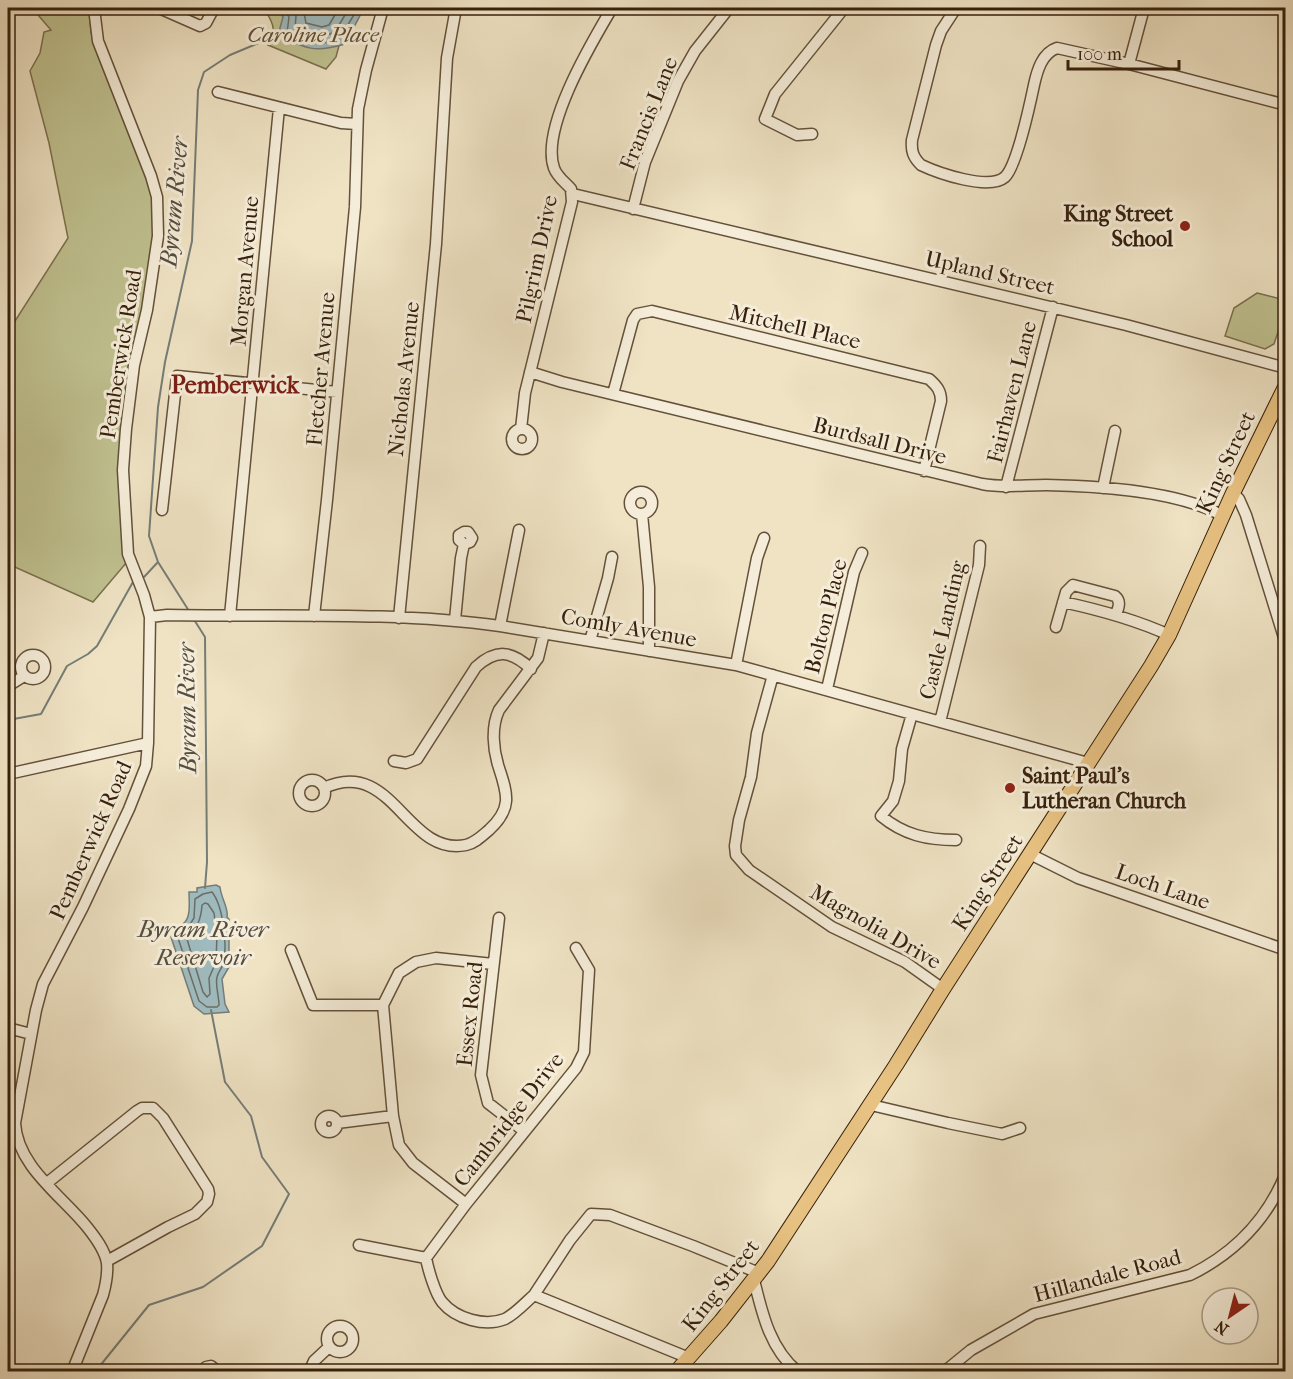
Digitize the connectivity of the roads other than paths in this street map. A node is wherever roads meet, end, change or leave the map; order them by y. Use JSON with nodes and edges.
{"nodes":[{"id":1,"x":94,"y":8,"type":"edge"},
{"id":2,"x":159,"y":8,"type":"edge"},
{"id":3,"x":214,"y":8,"type":"edge"},
{"id":4,"x":383,"y":8,"type":"edge"},
{"id":5,"x":456,"y":8,"type":"edge"},
{"id":6,"x":612,"y":8,"type":"edge"},
{"id":7,"x":729,"y":8,"type":"edge"},
{"id":8,"x":844,"y":8,"type":"edge"},
{"id":9,"x":956,"y":8,"type":"edge"},
{"id":10,"x":1143,"y":8,"type":"edge"},
{"id":11,"x":1129,"y":64,"type":"junction"},
{"id":12,"x":218,"y":92,"type":"dead end"},
{"id":13,"x":1286,"y":105,"type":"edge"},
{"id":14,"x":279,"y":108,"type":"junction"},
{"id":15,"x":357,"y":124,"type":"junction"},
{"id":16,"x":812,"y":134,"type":"dead end"},
{"id":17,"x":573,"y":194,"type":"junction"},
{"id":18,"x":633,"y":209,"type":"junction"},
{"id":19,"x":1053,"y":307,"type":"junction"},
{"id":20,"x":1286,"y":368,"type":"edge"},
{"id":21,"x":530,"y":372,"type":"junction"},
{"id":22,"x":254,"y":385,"type":"junction"},
{"id":23,"x":1286,"y":385,"type":"edge"},
{"id":24,"x":338,"y":392,"type":"junction"},
{"id":25,"x":613,"y":394,"type":"junction"},
{"id":26,"x":521,"y":429,"type":"dead end"},
{"id":27,"x":1115,"y":431,"type":"dead end"},
{"id":28,"x":924,"y":471,"type":"junction"},
{"id":29,"x":1006,"y":487,"type":"junction"},
{"id":30,"x":1103,"y":488,"type":"junction"},
{"id":31,"x":1233,"y":493,"type":"junction"},
{"id":32,"x":162,"y":510,"type":"dead end"},
{"id":33,"x":642,"y":514,"type":"dead end"},
{"id":34,"x":1223,"y":516,"type":"junction"},
{"id":35,"x":519,"y":530,"type":"dead end"},
{"id":36,"x":764,"y":538,"type":"dead end"},
{"id":37,"x":464,"y":544,"type":"dead end"},
{"id":38,"x":980,"y":546,"type":"dead end"},
{"id":39,"x":862,"y":553,"type":"dead end"},
{"id":40,"x":612,"y":557,"type":"dead end"},
{"id":41,"x":1063,"y":602,"type":"junction"},
{"id":42,"x":1116,"y":614,"type":"junction"},
{"id":43,"x":230,"y":616,"type":"junction"},
{"id":44,"x":314,"y":616,"type":"junction"},
{"id":45,"x":150,"y":617,"type":"junction"},
{"id":46,"x":399,"y":618,"type":"junction"},
{"id":47,"x":455,"y":620,"type":"junction"},
{"id":48,"x":500,"y":626,"type":"junction"},
{"id":49,"x":1056,"y":627,"type":"dead end"},
{"id":50,"x":543,"y":633,"type":"junction"},
{"id":51,"x":1169,"y":635,"type":"junction"},
{"id":52,"x":1285,"y":640,"type":"edge"},
{"id":53,"x":591,"y":641,"type":"junction"},
{"id":54,"x":649,"y":651,"type":"junction"},
{"id":55,"x":736,"y":665,"type":"junction"},
{"id":56,"x":531,"y":669,"type":"junction"},
{"id":57,"x":773,"y":675,"type":"junction"},
{"id":58,"x":24,"y":676,"type":"dead end"},
{"id":59,"x":8,"y":686,"type":"edge"},
{"id":60,"x":827,"y":689,"type":"junction"},
{"id":61,"x":912,"y":714,"type":"junction"},
{"id":62,"x":940,"y":722,"type":"junction"},
{"id":63,"x":148,"y":743,"type":"junction"},
{"id":64,"x":394,"y":761,"type":"dead end"},
{"id":65,"x":1088,"y":763,"type":"junction"},
{"id":66,"x":8,"y":774,"type":"edge"},
{"id":67,"x":324,"y":788,"type":"dead end"},
{"id":68,"x":956,"y":840,"type":"dead end"},
{"id":69,"x":1030,"y":854,"type":"junction"},
{"id":70,"x":499,"y":918,"type":"dead end"},
{"id":71,"x":576,"y":948,"type":"dead end"},
{"id":72,"x":291,"y":950,"type":"dead end"},
{"id":73,"x":1286,"y":950,"type":"edge"},
{"id":74,"x":493,"y":964,"type":"junction"},
{"id":75,"x":943,"y":989,"type":"junction"},
{"id":76,"x":383,"y":1005,"type":"junction"},
{"id":77,"x":8,"y":1028,"type":"edge"},
{"id":78,"x":31,"y":1034,"type":"junction"},
{"id":79,"x":871,"y":1105,"type":"junction"},
{"id":80,"x":393,"y":1116,"type":"junction"},
{"id":81,"x":337,"y":1123,"type":"dead end"},
{"id":82,"x":1020,"y":1128,"type":"dead end"},
{"id":83,"x":524,"y":1131,"type":"junction"},
{"id":84,"x":12,"y":1138,"type":"edge"},
{"id":85,"x":1286,"y":1173,"type":"edge"},
{"id":86,"x":47,"y":1183,"type":"junction"},
{"id":87,"x":466,"y":1204,"type":"junction"},
{"id":88,"x":359,"y":1245,"type":"dead end"},
{"id":89,"x":426,"y":1258,"type":"junction"},
{"id":90,"x":107,"y":1261,"type":"junction"},
{"id":91,"x":757,"y":1277,"type":"junction"},
{"id":92,"x":534,"y":1295,"type":"junction"},
{"id":93,"x":330,"y":1347,"type":"dead end"},
{"id":94,"x":689,"y":1358,"type":"junction"},
{"id":95,"x":72,"y":1371,"type":"edge"},
{"id":96,"x":201,"y":1371,"type":"edge"},
{"id":97,"x":218,"y":1371,"type":"edge"},
{"id":98,"x":309,"y":1371,"type":"edge"},
{"id":99,"x":676,"y":1371,"type":"edge"},
{"id":100,"x":798,"y":1371,"type":"edge"},
{"id":101,"x":944,"y":1371,"type":"edge"}],
"edges":[{"from":1,"to":45,"type":"street","name":"Pemberwick Road"},
{"from":2,"to":3,"type":"street"},
{"from":4,"to":15,"type":"street"},
{"from":5,"to":46,"type":"street","name":"Nicholas Avenue"},
{"from":6,"to":17,"type":"street","name":"Pilgrim Drive"},
{"from":7,"to":18,"type":"street","name":"Francis Lane"},
{"from":8,"to":16,"type":"street"},
{"from":9,"to":11,"type":"street"},
{"from":10,"to":11,"type":"street"},
{"from":11,"to":13,"type":"street"},
{"from":12,"to":14,"type":"street"},
{"from":14,"to":15,"type":"street"},
{"from":14,"to":22,"type":"street","name":"Morgan Avenue"},
{"from":15,"to":24,"type":"street","name":"Fletcher Avenue"},
{"from":17,"to":18,"type":"street","name":"Upland Street"},
{"from":17,"to":21,"type":"street","name":"Pilgrim Drive"},
{"from":18,"to":19,"type":"street","name":"Upland Street"},
{"from":19,"to":20,"type":"street","name":"Upland Street"},
{"from":19,"to":29,"type":"street","name":"Fairhaven Lane"},
{"from":21,"to":25,"type":"street","name":"Burdsall Drive"},
{"from":21,"to":26,"type":"street","name":"Pilgrim Drive"},
{"from":22,"to":24,"type":"street"},
{"from":22,"to":32,"type":"street"},
{"from":22,"to":43,"type":"street","name":"Morgan Avenue"},
{"from":23,"to":31,"type":"main road","name":"King Street"},
{"from":24,"to":44,"type":"street","name":"Fletcher Avenue"},
{"from":25,"to":28,"type":"street","name":"Burdsall Drive"},
{"from":25,"to":28,"type":"street","name":"Mitchell Place"},
{"from":27,"to":30,"type":"street"},
{"from":28,"to":29,"type":"street","name":"Burdsall Drive"},
{"from":29,"to":30,"type":"street","name":"Burdsall Drive"},
{"from":30,"to":34,"type":"street","name":"Burdsall Drive"},
{"from":31,"to":34,"type":"main road","name":"King Street"},
{"from":31,"to":52,"type":"street"},
{"from":33,"to":54,"type":"street"},
{"from":34,"to":51,"type":"main road","name":"King Street"},
{"from":35,"to":48,"type":"street"},
{"from":36,"to":55,"type":"street"},
{"from":37,"to":47,"type":"street"},
{"from":38,"to":62,"type":"street","name":"Castle Landing"},
{"from":39,"to":60,"type":"street","name":"Bolton Place"},
{"from":40,"to":53,"type":"street"},
{"from":41,"to":42,"type":"street"},
{"from":41,"to":42,"type":"street"},
{"from":41,"to":49,"type":"street"},
{"from":42,"to":51,"type":"street"},
{"from":43,"to":44,"type":"street","name":"Comly Avenue"},
{"from":43,"to":45,"type":"street","name":"Comly Avenue"},
{"from":44,"to":46,"type":"street","name":"Comly Avenue"},
{"from":45,"to":63,"type":"street","name":"Pemberwick Road"},
{"from":46,"to":47,"type":"street","name":"Comly Avenue"},
{"from":47,"to":48,"type":"street","name":"Comly Avenue"},
{"from":48,"to":50,"type":"street","name":"Comly Avenue"},
{"from":50,"to":53,"type":"street","name":"Comly Avenue"},
{"from":50,"to":56,"type":"street"},
{"from":51,"to":65,"type":"main road","name":"King Street"},
{"from":53,"to":54,"type":"street","name":"Comly Avenue"},
{"from":54,"to":55,"type":"street","name":"Comly Avenue"},
{"from":55,"to":57,"type":"street","name":"Comly Avenue"},
{"from":56,"to":64,"type":"street"},
{"from":56,"to":67,"type":"street"},
{"from":57,"to":60,"type":"street","name":"Comly Avenue"},
{"from":57,"to":75,"type":"street","name":"Magnolia Drive"},
{"from":58,"to":59,"type":"street"},
{"from":60,"to":61,"type":"street","name":"Comly Avenue"},
{"from":61,"to":62,"type":"street","name":"Comly Avenue"},
{"from":61,"to":68,"type":"street"},
{"from":62,"to":65,"type":"street","name":"Comly Avenue"},
{"from":63,"to":66,"type":"street"},
{"from":63,"to":78,"type":"street","name":"Pemberwick Road"},
{"from":65,"to":69,"type":"main road","name":"King Street"},
{"from":69,"to":73,"type":"street","name":"Loch Lane"},
{"from":69,"to":75,"type":"main road","name":"King Street"},
{"from":70,"to":74,"type":"street","name":"Essex Road"},
{"from":71,"to":83,"type":"street","name":"Cambridge Drive"},
{"from":72,"to":76,"type":"street"},
{"from":74,"to":76,"type":"street"},
{"from":74,"to":83,"type":"street","name":"Essex Road"},
{"from":75,"to":79,"type":"main road","name":"King Street"},
{"from":76,"to":80,"type":"street"},
{"from":77,"to":78,"type":"street"},
{"from":78,"to":84,"type":"street","name":"Pemberwick Road"},
{"from":79,"to":82,"type":"street"},
{"from":79,"to":91,"type":"main road","name":"King Street"},
{"from":80,"to":81,"type":"street"},
{"from":80,"to":87,"type":"street"},
{"from":83,"to":87,"type":"street","name":"Cambridge Drive"},
{"from":84,"to":86,"type":"street","name":"Pemberwick Road"},
{"from":85,"to":101,"type":"street","name":"Hillandale Road"},
{"from":86,"to":90,"type":"street","name":"Pemberwick Road"},
{"from":86,"to":90,"type":"street"},
{"from":87,"to":89,"type":"street","name":"Cambridge Drive"},
{"from":88,"to":89,"type":"street"},
{"from":89,"to":92,"type":"street"},
{"from":90,"to":95,"type":"street"},
{"from":91,"to":92,"type":"street"},
{"from":91,"to":94,"type":"main road","name":"King Street"},
{"from":91,"to":100,"type":"street"},
{"from":92,"to":94,"type":"street"},
{"from":93,"to":98,"type":"street"},
{"from":94,"to":99,"type":"main road","name":"King Street"},
{"from":96,"to":97,"type":"street"}]}
